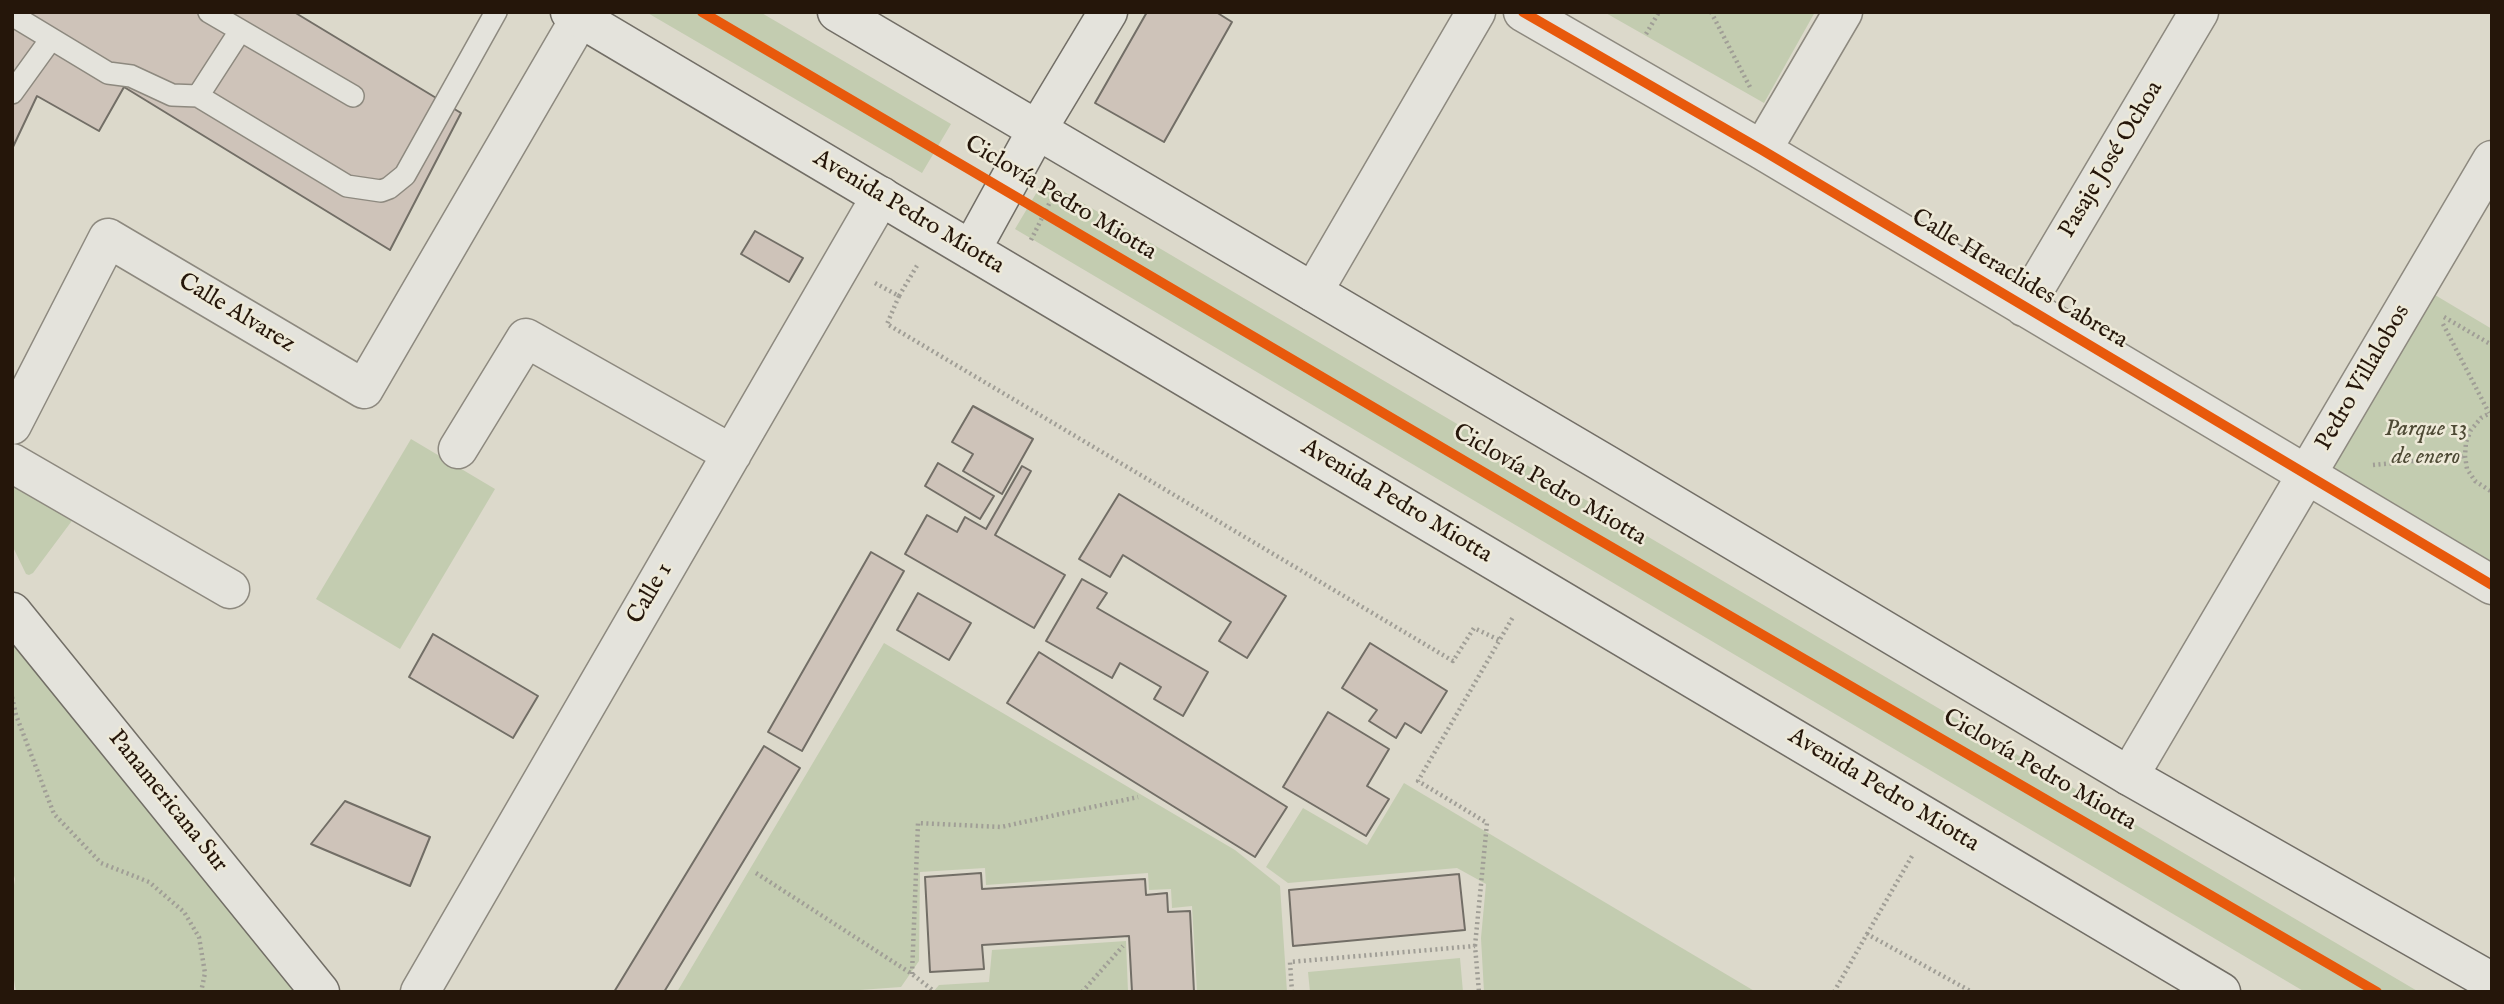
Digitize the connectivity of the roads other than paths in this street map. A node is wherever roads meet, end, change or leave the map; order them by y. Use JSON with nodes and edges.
{"nodes":[{"id":1,"x":209,"y":12,"type":"edge"},
{"id":2,"x":496,"y":12,"type":"edge"},
{"id":3,"x":837,"y":12,"type":"edge"},
{"id":4,"x":1108,"y":12,"type":"edge"},
{"id":5,"x":1476,"y":12,"type":"edge"},
{"id":6,"x":1523,"y":12,"type":"edge"},
{"id":7,"x":1843,"y":12,"type":"edge"},
{"id":8,"x":2199,"y":12,"type":"edge"},
{"id":9,"x":12,"y":15,"type":"edge"},
{"id":10,"x":575,"y":15,"type":"edge"},
{"id":11,"x":240,"y":31,"type":"junction"},
{"id":12,"x":51,"y":39,"type":"junction"},
{"id":13,"x":12,"y":93,"type":"edge"},
{"id":14,"x":198,"y":96,"type":"junction"},
{"id":15,"x":353,"y":96,"type":"dead end"},
{"id":16,"x":1037,"y":130,"type":"junction"},
{"id":17,"x":1762,"y":150,"type":"junction"},
{"id":18,"x":2492,"y":160,"type":"edge"},
{"id":19,"x":881,"y":197,"type":"junction"},
{"id":20,"x":971,"y":250,"type":"junction"},
{"id":21,"x":1313,"y":292,"type":"junction"},
{"id":22,"x":2024,"y":307,"type":"junction"},
{"id":23,"x":12,"y":425,"type":"edge"},
{"id":24,"x":458,"y":449,"type":"dead end"},
{"id":25,"x":732,"y":454,"type":"junction"},
{"id":26,"x":12,"y":463,"type":"edge"},
{"id":27,"x":2307,"y":476,"type":"junction"},
{"id":28,"x":2492,"y":585,"type":"edge"},
{"id":29,"x":230,"y":589,"type":"dead end"},
{"id":30,"x":12,"y":612,"type":"edge"},
{"id":31,"x":2129,"y":776,"type":"junction"},
{"id":32,"x":2492,"y":982,"type":"edge"},
{"id":33,"x":320,"y":992,"type":"edge"},
{"id":34,"x":420,"y":992,"type":"edge"},
{"id":35,"x":2221,"y":992,"type":"edge"}],
"edges":[{"from":1,"to":11,"type":"lane"},
{"from":2,"to":14,"type":"lane"},
{"from":3,"to":16,"type":"street"},
{"from":4,"to":16,"type":"street"},
{"from":5,"to":21,"type":"street"},
{"from":6,"to":17,"type":"street","name":"Calle Heraclides Cabrera"},
{"from":7,"to":17,"type":"street"},
{"from":8,"to":22,"type":"street","name":"Pasaje José Ochoa"},
{"from":9,"to":12,"type":"lane"},
{"from":10,"to":19,"type":"street","name":"Avenida Pedro Miotta"},
{"from":10,"to":23,"type":"street","name":"Calle Alvarez"},
{"from":11,"to":14,"type":"lane"},
{"from":11,"to":15,"type":"lane"},
{"from":12,"to":13,"type":"lane"},
{"from":12,"to":14,"type":"lane"},
{"from":16,"to":20,"type":"street"},
{"from":16,"to":21,"type":"street"},
{"from":17,"to":22,"type":"street","name":"Calle Heraclides Cabrera"},
{"from":18,"to":27,"type":"street","name":"Pedro Villalobos"},
{"from":19,"to":20,"type":"street","name":"Avenida Pedro Miotta"},
{"from":19,"to":25,"type":"street","name":"Calle 1"},
{"from":20,"to":35,"type":"street","name":"Avenida Pedro Miotta"},
{"from":21,"to":31,"type":"street"},
{"from":22,"to":27,"type":"street","name":"Calle Heraclides Cabrera"},
{"from":24,"to":25,"type":"street"},
{"from":25,"to":34,"type":"street","name":"Calle 1"},
{"from":26,"to":29,"type":"street"},
{"from":27,"to":28,"type":"street","name":"Calle Heraclides Cabrera"},
{"from":27,"to":31,"type":"street","name":"Pedro Villalobos"},
{"from":30,"to":33,"type":"street","name":"Panamericana Sur"},
{"from":31,"to":32,"type":"street"}]}
